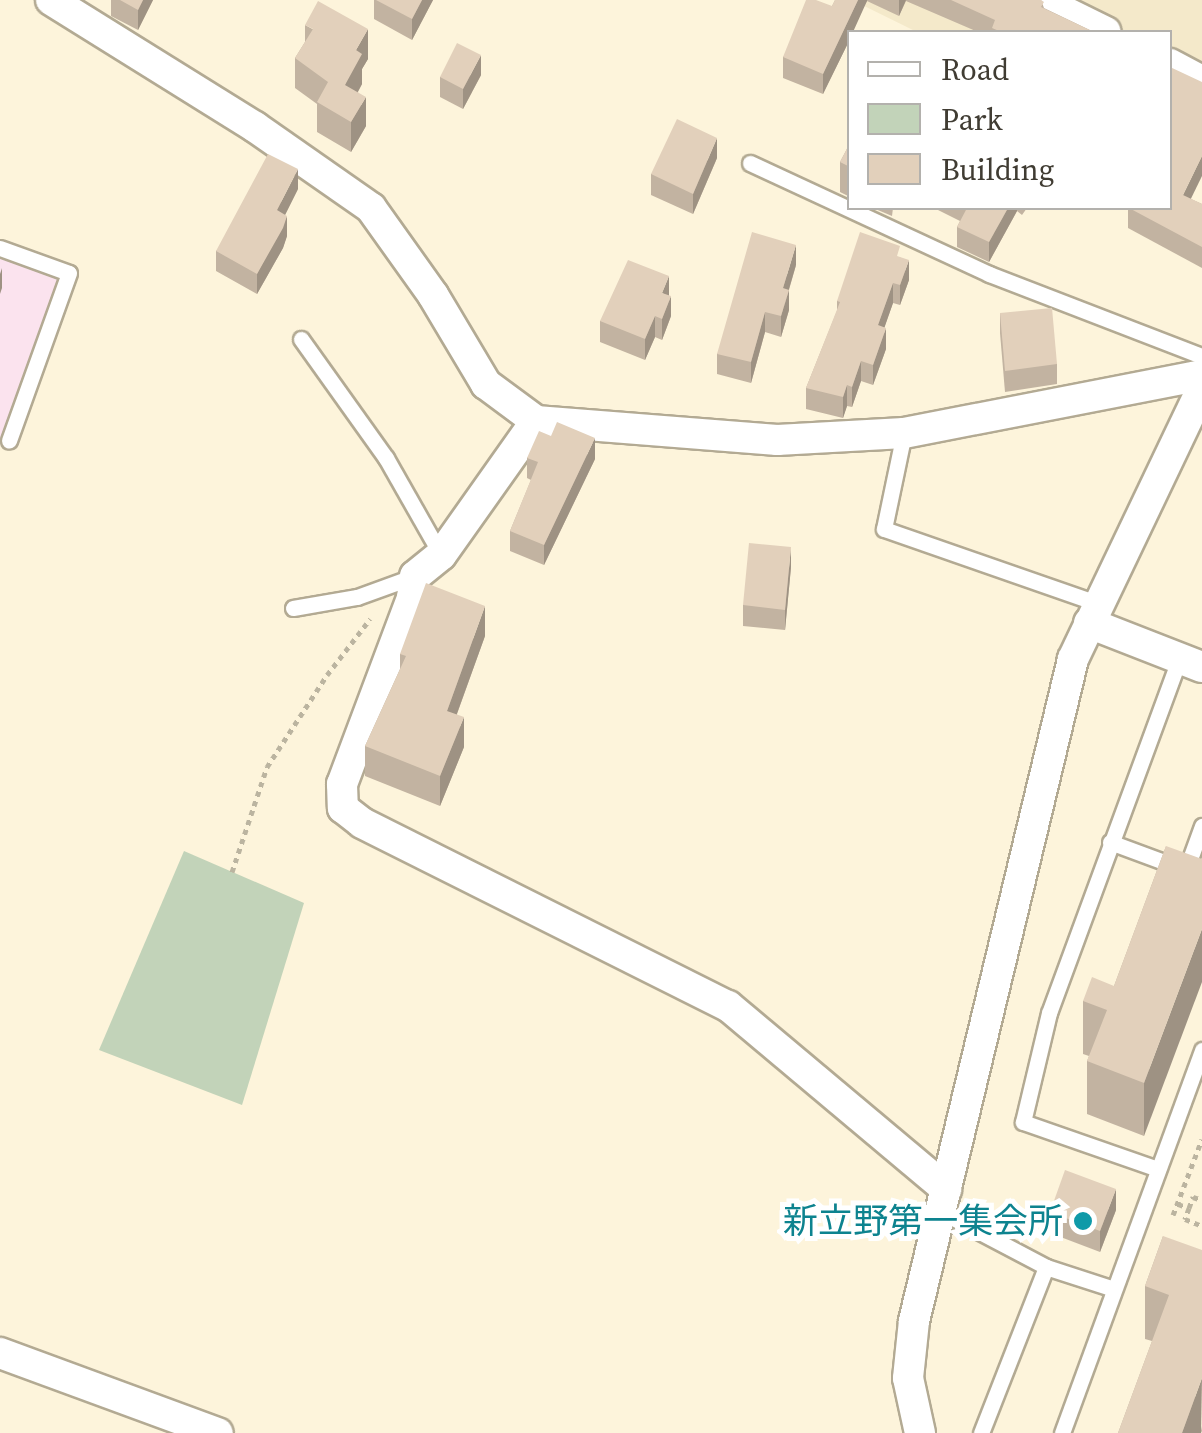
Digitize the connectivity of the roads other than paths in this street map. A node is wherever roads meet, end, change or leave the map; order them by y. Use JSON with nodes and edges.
{"nodes":[{"id":1,"x":51,"y":0,"type":"edge"},
{"id":2,"x":1041,"y":0,"type":"edge"},
{"id":3,"x":1102,"y":30,"type":"edge"},
{"id":4,"x":1172,"y":65,"type":"edge"},
{"id":5,"x":1202,"y":80,"type":"edge"},
{"id":6,"x":750,"y":162,"type":"dead end"},
{"id":7,"x":847,"y":207,"type":"edge"},
{"id":8,"x":852,"y":210,"type":"edge"},
{"id":9,"x":0,"y":248,"type":"edge"},
{"id":10,"x":301,"y":339,"type":"dead end"},
{"id":11,"x":1202,"y":356,"type":"edge"},
{"id":12,"x":1202,"y":374,"type":"edge"},
{"id":13,"x":1202,"y":388,"type":"edge"},
{"id":14,"x":536,"y":422,"type":"junction"},
{"id":15,"x":904,"y":434,"type":"junction"},
{"id":16,"x":10,"y":441,"type":"dead end"},
{"id":17,"x":442,"y":555,"type":"junction"},
{"id":18,"x":416,"y":576,"type":"junction"},
{"id":19,"x":293,"y":608,"type":"dead end"},
{"id":20,"x":1094,"y":614,"type":"junction"},
{"id":21,"x":1191,"y":663,"type":"edge"},
{"id":22,"x":1202,"y":826,"type":"edge"},
{"id":23,"x":1110,"y":842,"type":"junction"},
{"id":24,"x":1186,"y":870,"type":"junction"},
{"id":25,"x":1202,"y":876,"type":"edge"},
{"id":26,"x":1202,"y":1050,"type":"edge"},
{"id":27,"x":1158,"y":1169,"type":"junction"},
{"id":28,"x":943,"y":1200,"type":"junction"},
{"id":29,"x":1046,"y":1267,"type":"junction"},
{"id":30,"x":1114,"y":1289,"type":"junction"},
{"id":31,"x":0,"y":1353,"type":"edge"},
{"id":32,"x":218,"y":1433,"type":"edge"},
{"id":33,"x":920,"y":1433,"type":"edge"},
{"id":34,"x":981,"y":1433,"type":"edge"},
{"id":35,"x":1062,"y":1433,"type":"edge"}],
"edges":[{"from":1,"to":14,"type":"street"},
{"from":2,"to":3,"type":"street"},
{"from":4,"to":5,"type":"street"},
{"from":6,"to":7,"type":"lane"},
{"from":8,"to":11,"type":"lane"},
{"from":9,"to":16,"type":"lane"},
{"from":10,"to":17,"type":"lane"},
{"from":12,"to":15,"type":"street"},
{"from":13,"to":20,"type":"street"},
{"from":14,"to":15,"type":"street"},
{"from":14,"to":17,"type":"street"},
{"from":15,"to":20,"type":"lane"},
{"from":17,"to":18,"type":"street"},
{"from":18,"to":19,"type":"lane"},
{"from":18,"to":28,"type":"street"},
{"from":20,"to":21,"type":"street"},
{"from":20,"to":28,"type":"street"},
{"from":21,"to":23,"type":"lane"},
{"from":22,"to":24,"type":"lane"},
{"from":23,"to":24,"type":"lane"},
{"from":23,"to":27,"type":"lane"},
{"from":24,"to":25,"type":"lane"},
{"from":26,"to":27,"type":"lane"},
{"from":27,"to":30,"type":"lane"},
{"from":28,"to":29,"type":"lane"},
{"from":28,"to":33,"type":"street"},
{"from":29,"to":30,"type":"lane"},
{"from":29,"to":34,"type":"lane"},
{"from":30,"to":35,"type":"lane"},
{"from":31,"to":32,"type":"street"}]}
